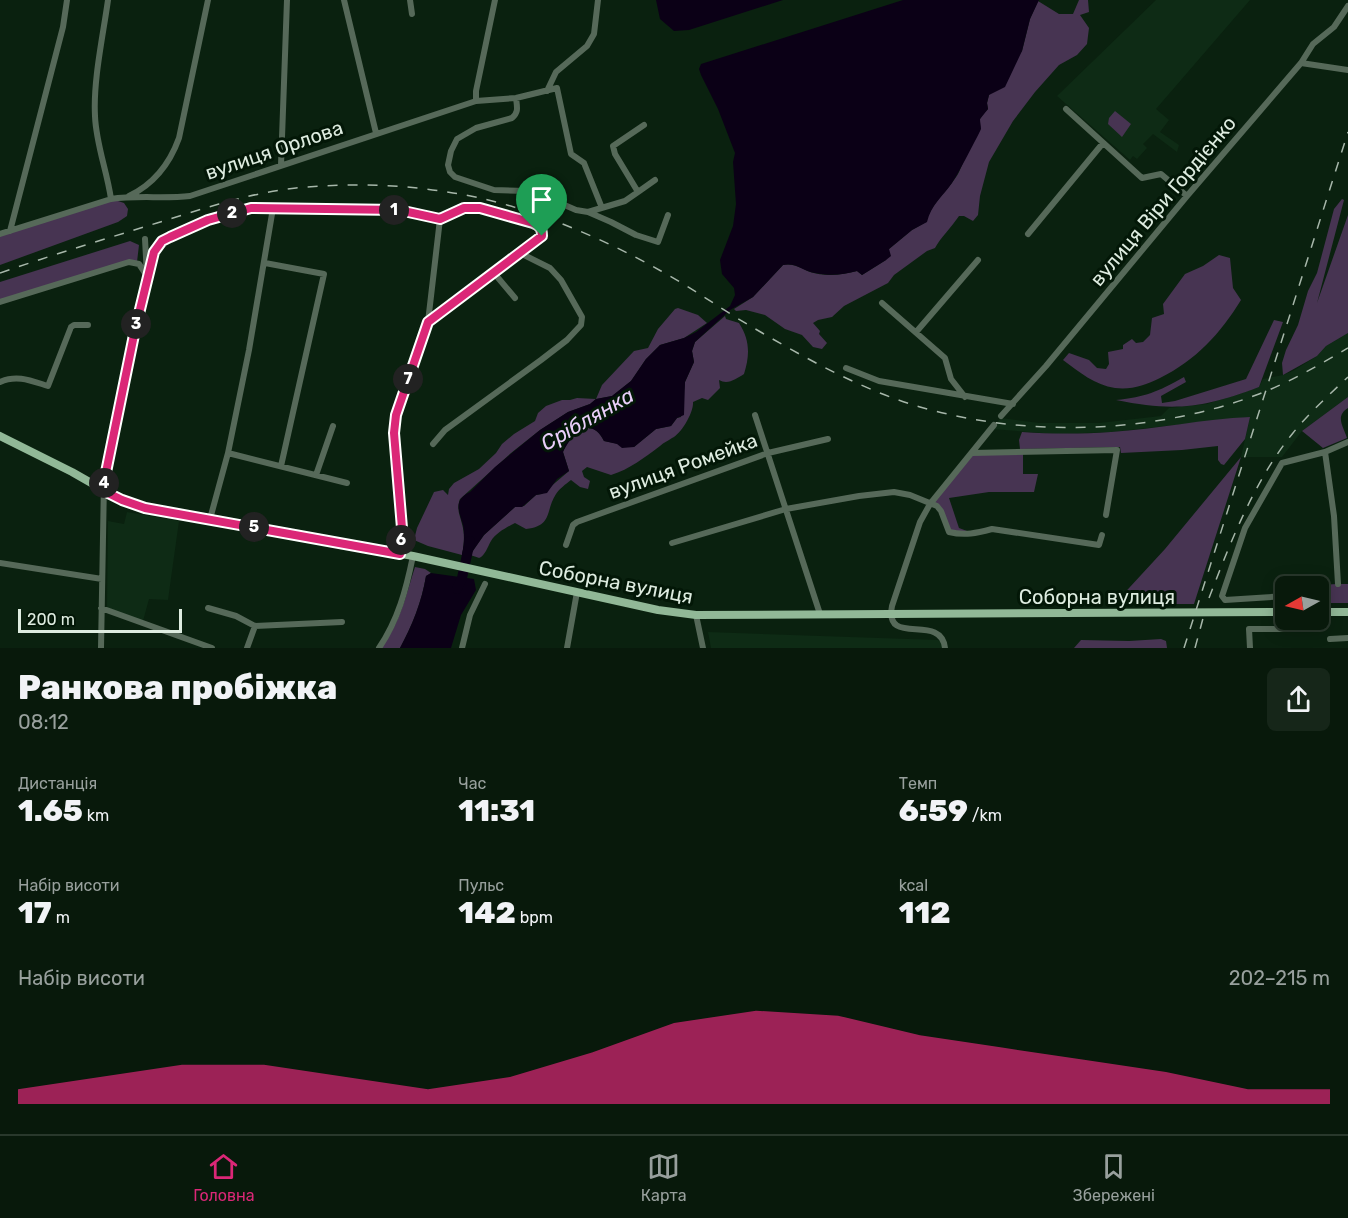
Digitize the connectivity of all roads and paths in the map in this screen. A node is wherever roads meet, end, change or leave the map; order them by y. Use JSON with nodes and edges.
{"nodes":[{"id":1,"x":67,"y":0,"type":"edge"},
{"id":2,"x":108,"y":0,"type":"edge"},
{"id":3,"x":208,"y":0,"type":"edge"},
{"id":4,"x":287,"y":0,"type":"edge"},
{"id":5,"x":344,"y":0,"type":"edge"},
{"id":6,"x":410,"y":0,"type":"edge"},
{"id":7,"x":495,"y":0,"type":"edge"},
{"id":8,"x":598,"y":0,"type":"edge"},
{"id":9,"x":1348,"y":6,"type":"edge"},
{"id":10,"x":412,"y":14,"type":"dead end"},
{"id":11,"x":1301,"y":63,"type":"junction"},
{"id":12,"x":1346,"y":70,"type":"edge"},
{"id":13,"x":546,"y":91,"type":"junction"},
{"id":14,"x":516,"y":98,"type":"junction"},
{"id":15,"x":476,"y":101,"type":"junction"},
{"id":16,"x":1066,"y":109,"type":"dead end"},
{"id":17,"x":644,"y":125,"type":"dead end"},
{"id":18,"x":376,"y":133,"type":"junction"},
{"id":19,"x":1103,"y":142,"type":"junction"},
{"id":20,"x":281,"y":165,"type":"junction"},
{"id":21,"x":655,"y":180,"type":"dead end"},
{"id":22,"x":638,"y":192,"type":"junction"},
{"id":23,"x":129,"y":196,"type":"junction"},
{"id":24,"x":1187,"y":196,"type":"junction"},
{"id":25,"x":111,"y":199,"type":"junction"},
{"id":26,"x":273,"y":208,"type":"junction"},
{"id":27,"x":602,"y":208,"type":"junction"},
{"id":28,"x":588,"y":212,"type":"junction"},
{"id":29,"x":668,"y":215,"type":"dead end"},
{"id":30,"x":440,"y":219,"type":"junction"},
{"id":31,"x":10,"y":231,"type":"junction"},
{"id":32,"x":0,"y":234,"type":"edge"},
{"id":33,"x":1028,"y":234,"type":"dead end"},
{"id":34,"x":145,"y":239,"type":"dead end"},
{"id":35,"x":520,"y":253,"type":"junction"},
{"id":36,"x":978,"y":260,"type":"dead end"},
{"id":37,"x":265,"y":263,"type":"junction"},
{"id":38,"x":494,"y":273,"type":"junction"},
{"id":39,"x":147,"y":276,"type":"junction"},
{"id":40,"x":515,"y":298,"type":"dead end"},
{"id":41,"x":0,"y":302,"type":"edge"},
{"id":42,"x":882,"y":303,"type":"dead end"},
{"id":43,"x":428,"y":322,"type":"junction"},
{"id":44,"x":88,"y":325,"type":"dead end"},
{"id":45,"x":916,"y":332,"type":"junction"},
{"id":46,"x":846,"y":368,"type":"dead end"},
{"id":47,"x":0,"y":382,"type":"edge"},
{"id":48,"x":966,"y":398,"type":"junction"},
{"id":49,"x":1013,"y":404,"type":"junction"},
{"id":50,"x":755,"y":415,"type":"dead end"},
{"id":51,"x":1001,"y":416,"type":"dead end"},
{"id":52,"x":994,"y":425,"type":"dead end"},
{"id":53,"x":333,"y":426,"type":"dead end"},
{"id":54,"x":0,"y":436,"type":"edge"},
{"id":55,"x":828,"y":438,"type":"dead end"},
{"id":56,"x":1348,"y":442,"type":"edge"},
{"id":57,"x":433,"y":444,"type":"dead end"},
{"id":58,"x":1325,"y":452,"type":"junction"},
{"id":59,"x":228,"y":453,"type":"junction"},
{"id":60,"x":768,"y":453,"type":"junction"},
{"id":61,"x":972,"y":453,"type":"junction"},
{"id":62,"x":281,"y":466,"type":"junction"},
{"id":63,"x":316,"y":475,"type":"junction"},
{"id":64,"x":347,"y":483,"type":"dead end"},
{"id":65,"x":104,"y":491,"type":"junction"},
{"id":66,"x":915,"y":497,"type":"junction"},
{"id":67,"x":930,"y":504,"type":"junction"},
{"id":68,"x":786,"y":509,"type":"junction"},
{"id":69,"x":1106,"y":515,"type":"dead end"},
{"id":70,"x":210,"y":519,"type":"junction"},
{"id":71,"x":920,"y":522,"type":"junction"},
{"id":72,"x":1102,"y":535,"type":"dead end"},
{"id":73,"x":672,"y":543,"type":"dead end"},
{"id":74,"x":566,"y":545,"type":"dead end"},
{"id":75,"x":400,"y":554,"type":"junction"},
{"id":76,"x":413,"y":556,"type":"junction"},
{"id":77,"x":0,"y":564,"type":"edge"},
{"id":78,"x":102,"y":579,"type":"junction"},
{"id":79,"x":485,"y":584,"type":"dead end"},
{"id":80,"x":1338,"y":584,"type":"dead end"},
{"id":81,"x":577,"y":592,"type":"junction"},
{"id":82,"x":1275,"y":598,"type":"edge"},
{"id":83,"x":101,"y":608,"type":"junction"},
{"id":84,"x":208,"y":608,"type":"dead end"},
{"id":85,"x":1275,"y":612,"type":"edge"},
{"id":86,"x":1329,"y":612,"type":"edge"},
{"id":87,"x":1348,"y":612,"type":"edge"},
{"id":88,"x":820,"y":614,"type":"junction"},
{"id":89,"x":890,"y":614,"type":"junction"},
{"id":90,"x":696,"y":615,"type":"junction"},
{"id":91,"x":342,"y":622,"type":"dead end"},
{"id":92,"x":255,"y":626,"type":"junction"},
{"id":93,"x":1275,"y":629,"type":"edge"},
{"id":94,"x":1348,"y":638,"type":"edge"},
{"id":95,"x":1330,"y":639,"type":"dead end"},
{"id":96,"x":191,"y":645,"type":"edge"},
{"id":97,"x":101,"y":648,"type":"edge"},
{"id":98,"x":212,"y":648,"type":"edge"},
{"id":99,"x":247,"y":648,"type":"edge"},
{"id":100,"x":379,"y":648,"type":"edge"},
{"id":101,"x":462,"y":648,"type":"edge"},
{"id":102,"x":567,"y":648,"type":"edge"},
{"id":103,"x":703,"y":648,"type":"edge"},
{"id":104,"x":945,"y":648,"type":"edge"},
{"id":105,"x":1250,"y":648,"type":"edge"}],
"edges":[{"from":1,"to":31,"type":"street"},
{"from":2,"to":25,"type":"street"},
{"from":3,"to":23,"type":"street"},
{"from":4,"to":20,"type":"street"},
{"from":5,"to":18,"type":"street"},
{"from":6,"to":10,"type":"street"},
{"from":7,"to":15,"type":"street"},
{"from":8,"to":13,"type":"street"},
{"from":9,"to":11,"type":"street","name":"вулиця Віри Гордієнко"},
{"from":11,"to":12,"type":"street"},
{"from":11,"to":24,"type":"street","name":"вулиця Віри Гордієнко"},
{"from":13,"to":14,"type":"street","name":"вулиця Орлова"},
{"from":13,"to":27,"type":"street","name":"вулиця Орлова"},
{"from":14,"to":15,"type":"street","name":"вулиця Орлова"},
{"from":14,"to":28,"type":"street"},
{"from":15,"to":18,"type":"street","name":"вулиця Орлова"},
{"from":16,"to":19,"type":"street"},
{"from":17,"to":22,"type":"street"},
{"from":18,"to":20,"type":"street","name":"вулиця Орлова"},
{"from":19,"to":24,"type":"street"},
{"from":19,"to":33,"type":"street"},
{"from":20,"to":23,"type":"street","name":"вулиця Орлова"},
{"from":21,"to":22,"type":"street"},
{"from":22,"to":27,"type":"street"},
{"from":23,"to":25,"type":"street","name":"вулиця Орлова"},
{"from":24,"to":49,"type":"street","name":"вулиця Віри Гордієнко"},
{"from":25,"to":31,"type":"street","name":"вулиця Орлова"},
{"from":26,"to":30,"type":"street"},
{"from":26,"to":37,"type":"street"},
{"from":26,"to":39,"type":"street"},
{"from":27,"to":28,"type":"street"},
{"from":28,"to":29,"type":"street"},
{"from":30,"to":35,"type":"street"},
{"from":30,"to":43,"type":"street"},
{"from":31,"to":32,"type":"street","name":"вулиця Орлова"},
{"from":34,"to":39,"type":"street"},
{"from":35,"to":38,"type":"street"},
{"from":35,"to":57,"type":"street"},
{"from":36,"to":45,"type":"street"},
{"from":37,"to":59,"type":"street"},
{"from":37,"to":62,"type":"street"},
{"from":38,"to":40,"type":"street"},
{"from":38,"to":43,"type":"street"},
{"from":39,"to":41,"type":"street"},
{"from":39,"to":65,"type":"street"},
{"from":42,"to":45,"type":"street"},
{"from":43,"to":75,"type":"street"},
{"from":44,"to":47,"type":"street"},
{"from":45,"to":48,"type":"street"},
{"from":46,"to":48,"type":"street"},
{"from":48,"to":49,"type":"street"},
{"from":49,"to":51,"type":"street","name":"вулиця Віри Гордієнко"},
{"from":50,"to":60,"type":"street"},
{"from":52,"to":61,"type":"street"},
{"from":53,"to":63,"type":"street"},
{"from":54,"to":65,"type":"main road","name":"Соборна вулиця"},
{"from":55,"to":60,"type":"street","name":"вулиця Ромейка"},
{"from":56,"to":58,"type":"street"},
{"from":58,"to":80,"type":"street"},
{"from":58,"to":82,"type":"street"},
{"from":59,"to":62,"type":"street"},
{"from":59,"to":70,"type":"street"},
{"from":60,"to":68,"type":"street"},
{"from":60,"to":74,"type":"street","name":"вулиця Ромейка"},
{"from":61,"to":67,"type":"street"},
{"from":61,"to":69,"type":"street"},
{"from":62,"to":63,"type":"street"},
{"from":63,"to":64,"type":"street"},
{"from":65,"to":70,"type":"main road","name":"Соборна вулиця"},
{"from":65,"to":78,"type":"street"},
{"from":66,"to":67,"type":"street"},
{"from":66,"to":68,"type":"street"},
{"from":66,"to":71,"type":"street"},
{"from":67,"to":71,"type":"street"},
{"from":67,"to":72,"type":"street"},
{"from":68,"to":73,"type":"street"},
{"from":68,"to":88,"type":"street"},
{"from":70,"to":75,"type":"main road","name":"Соборна вулиця"},
{"from":71,"to":89,"type":"street"},
{"from":75,"to":76,"type":"main road","name":"Соборна вулиця"},
{"from":76,"to":81,"type":"main road","name":"Соборна вулиця"},
{"from":76,"to":100,"type":"street"},
{"from":77,"to":78,"type":"street"},
{"from":78,"to":83,"type":"street"},
{"from":79,"to":101,"type":"street"},
{"from":81,"to":90,"type":"main road","name":"Соборна вулиця"},
{"from":81,"to":102,"type":"street"},
{"from":83,"to":96,"type":"street"},
{"from":83,"to":97,"type":"street"},
{"from":84,"to":92,"type":"street"},
{"from":85,"to":89,"type":"main road","name":"Соборна вулиця"},
{"from":86,"to":87,"type":"main road"},
{"from":88,"to":89,"type":"main road","name":"Соборна вулиця"},
{"from":88,"to":90,"type":"main road","name":"Соборна вулиця"},
{"from":89,"to":104,"type":"street"},
{"from":90,"to":103,"type":"street"},
{"from":91,"to":92,"type":"street"},
{"from":92,"to":99,"type":"street"},
{"from":93,"to":105,"type":"street"},
{"from":94,"to":95,"type":"street"},
{"from":96,"to":98,"type":"street"}]}
